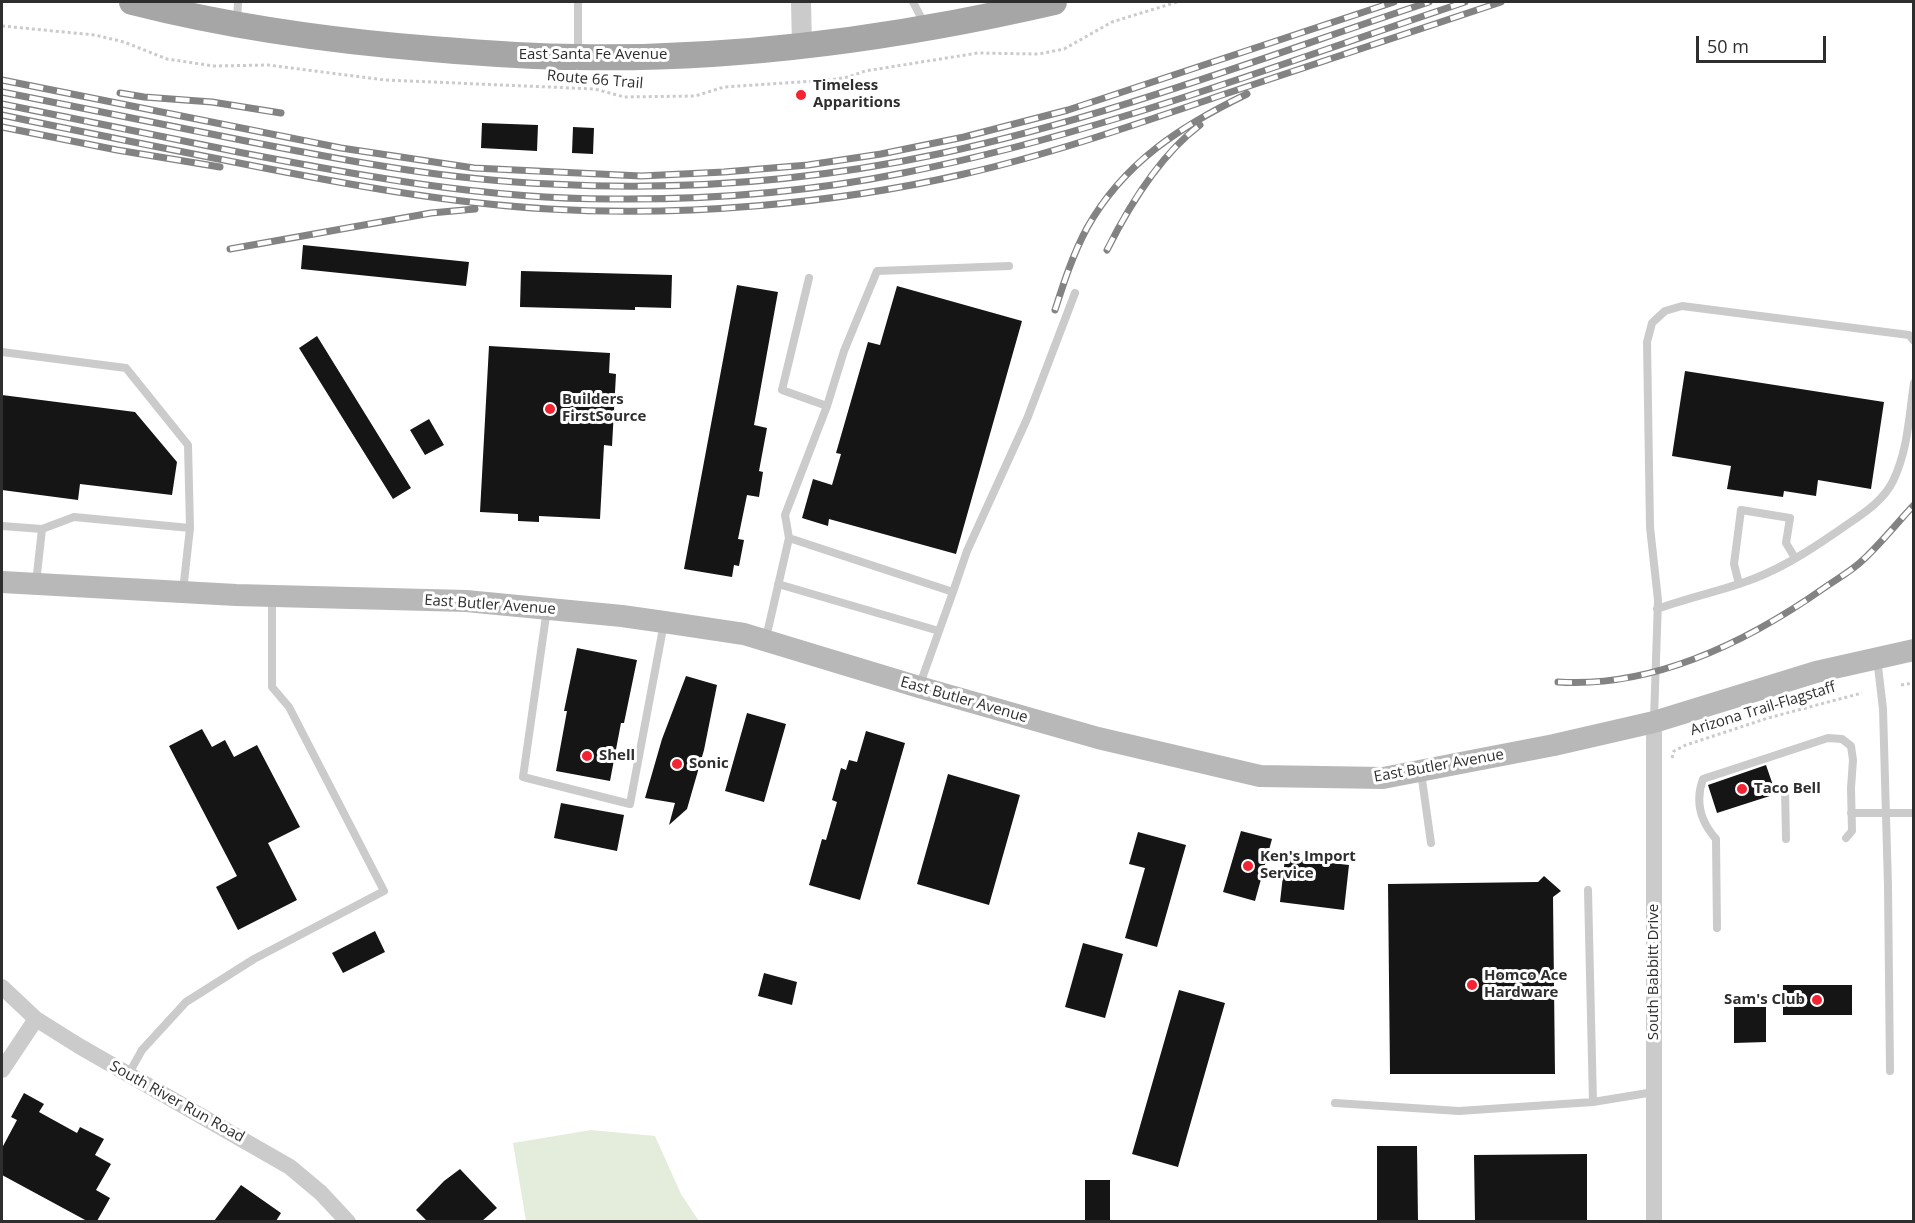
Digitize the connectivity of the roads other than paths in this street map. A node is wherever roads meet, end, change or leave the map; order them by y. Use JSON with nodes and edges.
{"nodes":[{"id":1,"x":132,"y":2,"type":"edge"},
{"id":2,"x":578,"y":2,"type":"edge"},
{"id":3,"x":801,"y":2,"type":"edge"},
{"id":4,"x":913,"y":2,"type":"edge"},
{"id":5,"x":1054,"y":2,"type":"edge"},
{"id":6,"x":1027,"y":5,"type":"edge"},
{"id":7,"x":180,"y":8,"type":"edge"},
{"id":8,"x":238,"y":13,"type":"edge"},
{"id":9,"x":927,"y":28,"type":"junction"},
{"id":10,"x":802,"y":46,"type":"junction"},
{"id":11,"x":578,"y":57,"type":"junction"},
{"id":12,"x":1009,"y":267,"type":"dead end"},
{"id":13,"x":809,"y":278,"type":"dead end"},
{"id":14,"x":1075,"y":293,"type":"dead end"},
{"id":15,"x":1914,"y":341,"type":"edge"},
{"id":16,"x":2,"y":352,"type":"edge"},
{"id":17,"x":1914,"y":383,"type":"edge"},
{"id":18,"x":827,"y":406,"type":"junction"},
{"id":19,"x":2,"y":526,"type":"edge"},
{"id":20,"x":190,"y":528,"type":"junction"},
{"id":21,"x":42,"y":529,"type":"junction"},
{"id":22,"x":789,"y":538,"type":"junction"},
{"id":23,"x":1795,"y":558,"type":"junction"},
{"id":24,"x":2,"y":582,"type":"edge"},
{"id":25,"x":36,"y":584,"type":"junction"},
{"id":26,"x":778,"y":584,"type":"junction"},
{"id":27,"x":1739,"y":584,"type":"junction"},
{"id":28,"x":183,"y":592,"type":"junction"},
{"id":29,"x":953,"y":592,"type":"junction"},
{"id":30,"x":272,"y":596,"type":"junction"},
{"id":31,"x":547,"y":608,"type":"junction"},
{"id":32,"x":1658,"y":609,"type":"junction"},
{"id":33,"x":664,"y":622,"type":"junction"},
{"id":34,"x":939,"y":632,"type":"junction"},
{"id":35,"x":765,"y":641,"type":"junction"},
{"id":36,"x":1914,"y":650,"type":"edge"},
{"id":37,"x":1877,"y":658,"type":"junction"},
{"id":38,"x":919,"y":687,"type":"junction"},
{"id":39,"x":1654,"y":722,"type":"junction"},
{"id":40,"x":1421,"y":771,"type":"junction"},
{"id":41,"x":1785,"y":788,"type":"dead end"},
{"id":42,"x":1851,"y":813,"type":"junction"},
{"id":43,"x":1886,"y":813,"type":"junction"},
{"id":44,"x":1914,"y":813,"type":"edge"},
{"id":45,"x":1786,"y":838,"type":"dead end"},
{"id":46,"x":1846,"y":838,"type":"dead end"},
{"id":47,"x":1431,"y":843,"type":"dead end"},
{"id":48,"x":1588,"y":890,"type":"dead end"},
{"id":49,"x":1717,"y":928,"type":"dead end"},
{"id":50,"x":2,"y":987,"type":"edge"},
{"id":51,"x":36,"y":1019,"type":"junction"},
{"id":52,"x":2,"y":1070,"type":"edge"},
{"id":53,"x":1890,"y":1071,"type":"dead end"},
{"id":54,"x":128,"y":1075,"type":"junction"},
{"id":55,"x":1654,"y":1092,"type":"junction"},
{"id":56,"x":1593,"y":1102,"type":"junction"},
{"id":57,"x":1335,"y":1103,"type":"dead end"},
{"id":58,"x":348,"y":1221,"type":"edge"},
{"id":59,"x":1654,"y":1221,"type":"edge"}],
"edges":[{"from":1,"to":7,"type":"main road","name":"East Santa Fe Avenue"},
{"from":2,"to":11,"type":"lane"},
{"from":3,"to":10,"type":"street"},
{"from":4,"to":9,"type":"lane"},
{"from":5,"to":6,"type":"main road","name":"East Santa Fe Avenue"},
{"from":6,"to":9,"type":"main road","name":"East Santa Fe Avenue"},
{"from":7,"to":8,"type":"main road","name":"East Santa Fe Avenue"},
{"from":8,"to":11,"type":"main road","name":"East Santa Fe Avenue"},
{"from":9,"to":10,"type":"main road","name":"East Santa Fe Avenue"},
{"from":10,"to":11,"type":"main road","name":"East Santa Fe Avenue"},
{"from":12,"to":18,"type":"lane"},
{"from":13,"to":18,"type":"lane"},
{"from":14,"to":29,"type":"lane"},
{"from":15,"to":32,"type":"lane"},
{"from":16,"to":20,"type":"lane"},
{"from":17,"to":23,"type":"lane"},
{"from":18,"to":22,"type":"lane"},
{"from":19,"to":21,"type":"lane"},
{"from":20,"to":21,"type":"lane"},
{"from":20,"to":28,"type":"lane"},
{"from":21,"to":25,"type":"lane"},
{"from":22,"to":26,"type":"lane"},
{"from":22,"to":29,"type":"lane"},
{"from":23,"to":27,"type":"lane"},
{"from":23,"to":27,"type":"lane"},
{"from":24,"to":25,"type":"main road","name":"East Butler Avenue"},
{"from":25,"to":28,"type":"main road","name":"East Butler Avenue"},
{"from":26,"to":34,"type":"lane"},
{"from":26,"to":35,"type":"lane"},
{"from":27,"to":32,"type":"lane"},
{"from":28,"to":30,"type":"main road","name":"East Butler Avenue"},
{"from":29,"to":34,"type":"lane"},
{"from":30,"to":31,"type":"main road","name":"East Butler Avenue"},
{"from":30,"to":54,"type":"lane"},
{"from":31,"to":33,"type":"main road","name":"East Butler Avenue"},
{"from":31,"to":33,"type":"lane"},
{"from":32,"to":39,"type":"lane"},
{"from":33,"to":35,"type":"main road","name":"East Butler Avenue"},
{"from":34,"to":38,"type":"lane"},
{"from":35,"to":38,"type":"main road","name":"East Butler Avenue"},
{"from":36,"to":37,"type":"main road","name":"East Butler Avenue"},
{"from":37,"to":39,"type":"main road","name":"East Butler Avenue"},
{"from":37,"to":43,"type":"lane"},
{"from":38,"to":40,"type":"main road","name":"East Butler Avenue"},
{"from":39,"to":40,"type":"main road","name":"East Butler Avenue"},
{"from":39,"to":55,"type":"street","name":"South Babbitt Drive"},
{"from":40,"to":47,"type":"lane"},
{"from":41,"to":45,"type":"lane"},
{"from":42,"to":43,"type":"lane"},
{"from":42,"to":46,"type":"lane"},
{"from":42,"to":49,"type":"lane"},
{"from":43,"to":44,"type":"lane"},
{"from":43,"to":53,"type":"lane"},
{"from":48,"to":56,"type":"lane"},
{"from":50,"to":51,"type":"street","name":"South River Run Road"},
{"from":51,"to":52,"type":"street"},
{"from":51,"to":54,"type":"street","name":"South River Run Road"},
{"from":54,"to":58,"type":"street","name":"South River Run Road"},
{"from":55,"to":56,"type":"lane"},
{"from":55,"to":59,"type":"street","name":"South Babbitt Drive"},
{"from":56,"to":57,"type":"lane"}]}
